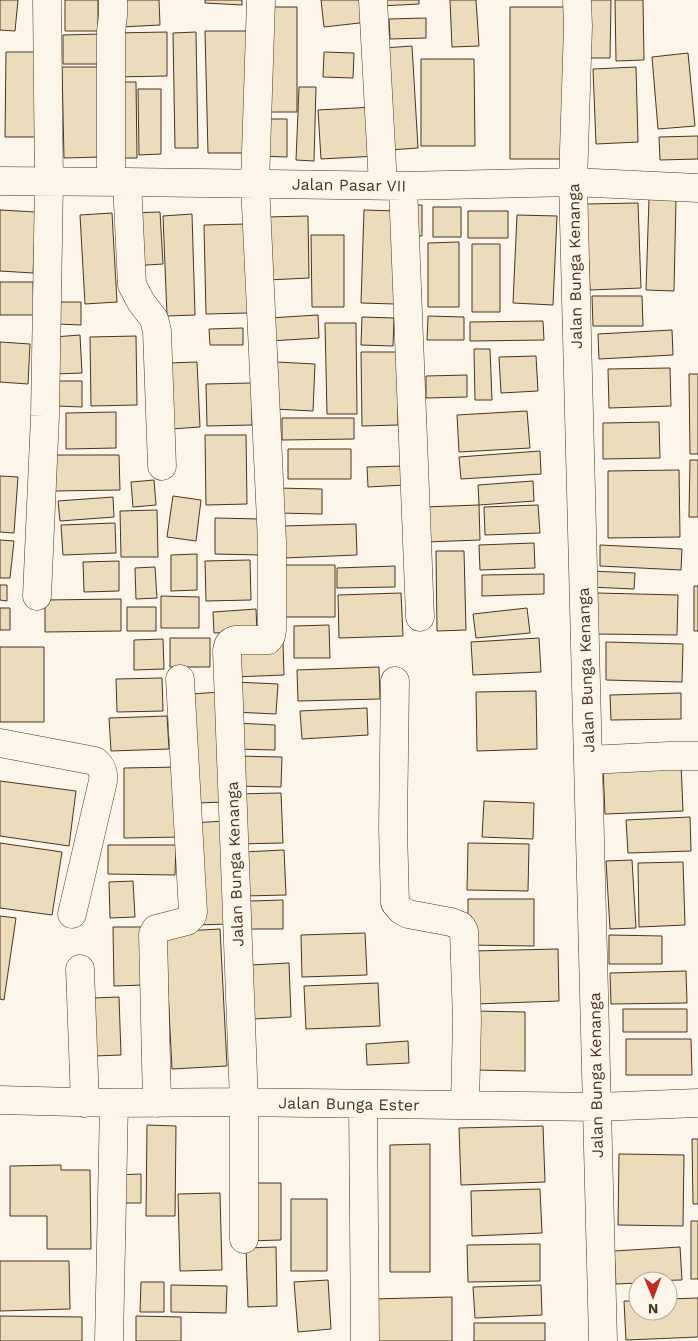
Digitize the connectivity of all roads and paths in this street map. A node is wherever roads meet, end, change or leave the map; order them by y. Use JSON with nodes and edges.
{"nodes":[{"id":1,"x":48,"y":0,"type":"edge"},
{"id":2,"x":113,"y":0,"type":"edge"},
{"id":3,"x":261,"y":0,"type":"edge"},
{"id":4,"x":373,"y":0,"type":"edge"},
{"id":5,"x":578,"y":0,"type":"edge"},
{"id":6,"x":0,"y":181,"type":"edge"},
{"id":7,"x":49,"y":182,"type":"junction"},
{"id":8,"x":119,"y":182,"type":"junction"},
{"id":9,"x":573,"y":182,"type":"junction"},
{"id":10,"x":255,"y":184,"type":"junction"},
{"id":11,"x":393,"y":186,"type":"junction"},
{"id":12,"x":698,"y":188,"type":"edge"},
{"id":13,"x":162,"y":466,"type":"dead end"},
{"id":14,"x":37,"y":596,"type":"dead end"},
{"id":15,"x":420,"y":617,"type":"dead end"},
{"id":16,"x":180,"y":679,"type":"dead end"},
{"id":17,"x":395,"y":681,"type":"dead end"},
{"id":18,"x":0,"y":743,"type":"edge"},
{"id":19,"x":698,"y":756,"type":"edge"},
{"id":20,"x":588,"y":760,"type":"junction"},
{"id":21,"x":72,"y":914,"type":"dead end"},
{"id":22,"x":80,"y":970,"type":"dead end"},
{"id":23,"x":0,"y":1100,"type":"edge"},
{"id":24,"x":244,"y":1102,"type":"junction"},
{"id":25,"x":85,"y":1103,"type":"junction"},
{"id":26,"x":114,"y":1103,"type":"junction"},
{"id":27,"x":157,"y":1103,"type":"junction"},
{"id":28,"x":698,"y":1103,"type":"edge"},
{"id":29,"x":363,"y":1104,"type":"junction"},
{"id":30,"x":465,"y":1105,"type":"junction"},
{"id":31,"x":598,"y":1107,"type":"junction"},
{"id":32,"x":244,"y":1239,"type":"dead end"},
{"id":33,"x":109,"y":1341,"type":"edge"},
{"id":34,"x":365,"y":1341,"type":"edge"},
{"id":35,"x":603,"y":1341,"type":"edge"}],
"edges":[{"from":1,"to":7,"type":"street"},
{"from":2,"to":8,"type":"street"},
{"from":3,"to":10,"type":"street"},
{"from":4,"to":11,"type":"street"},
{"from":5,"to":9,"type":"street","name":"Jalan Bunga Kenanga"},
{"from":6,"to":7,"type":"street","name":"Jalan Pasar VII"},
{"from":7,"to":8,"type":"street","name":"Jalan Pasar VII"},
{"from":7,"to":14,"type":"street"},
{"from":8,"to":10,"type":"street","name":"Jalan Pasar VII"},
{"from":8,"to":13,"type":"street"},
{"from":9,"to":11,"type":"street","name":"Jalan Pasar VII"},
{"from":9,"to":12,"type":"street","name":"Jalan Pasar VII"},
{"from":9,"to":20,"type":"street","name":"Jalan Bunga Kenanga"},
{"from":10,"to":11,"type":"street","name":"Jalan Pasar VII"},
{"from":10,"to":24,"type":"street","name":"Jalan Bunga Kenanga"},
{"from":11,"to":15,"type":"street"},
{"from":16,"to":27,"type":"street"},
{"from":17,"to":30,"type":"street"},
{"from":18,"to":21,"type":"street"},
{"from":19,"to":20,"type":"street"},
{"from":20,"to":31,"type":"street","name":"Jalan Bunga Kenanga"},
{"from":22,"to":25,"type":"street"},
{"from":23,"to":25,"type":"street","name":"Jalan Bunga Ester"},
{"from":24,"to":27,"type":"street","name":"Jalan Bunga Ester"},
{"from":24,"to":29,"type":"street","name":"Jalan Bunga Ester"},
{"from":24,"to":32,"type":"street"},
{"from":25,"to":26,"type":"street","name":"Jalan Bunga Ester"},
{"from":26,"to":27,"type":"street","name":"Jalan Bunga Ester"},
{"from":26,"to":33,"type":"street"},
{"from":28,"to":31,"type":"street","name":"Jalan Bunga Ester"},
{"from":29,"to":30,"type":"street","name":"Jalan Bunga Ester"},
{"from":29,"to":34,"type":"street"},
{"from":30,"to":31,"type":"street","name":"Jalan Bunga Ester"},
{"from":31,"to":35,"type":"street","name":"Jalan Bunga Kenanga"}]}
